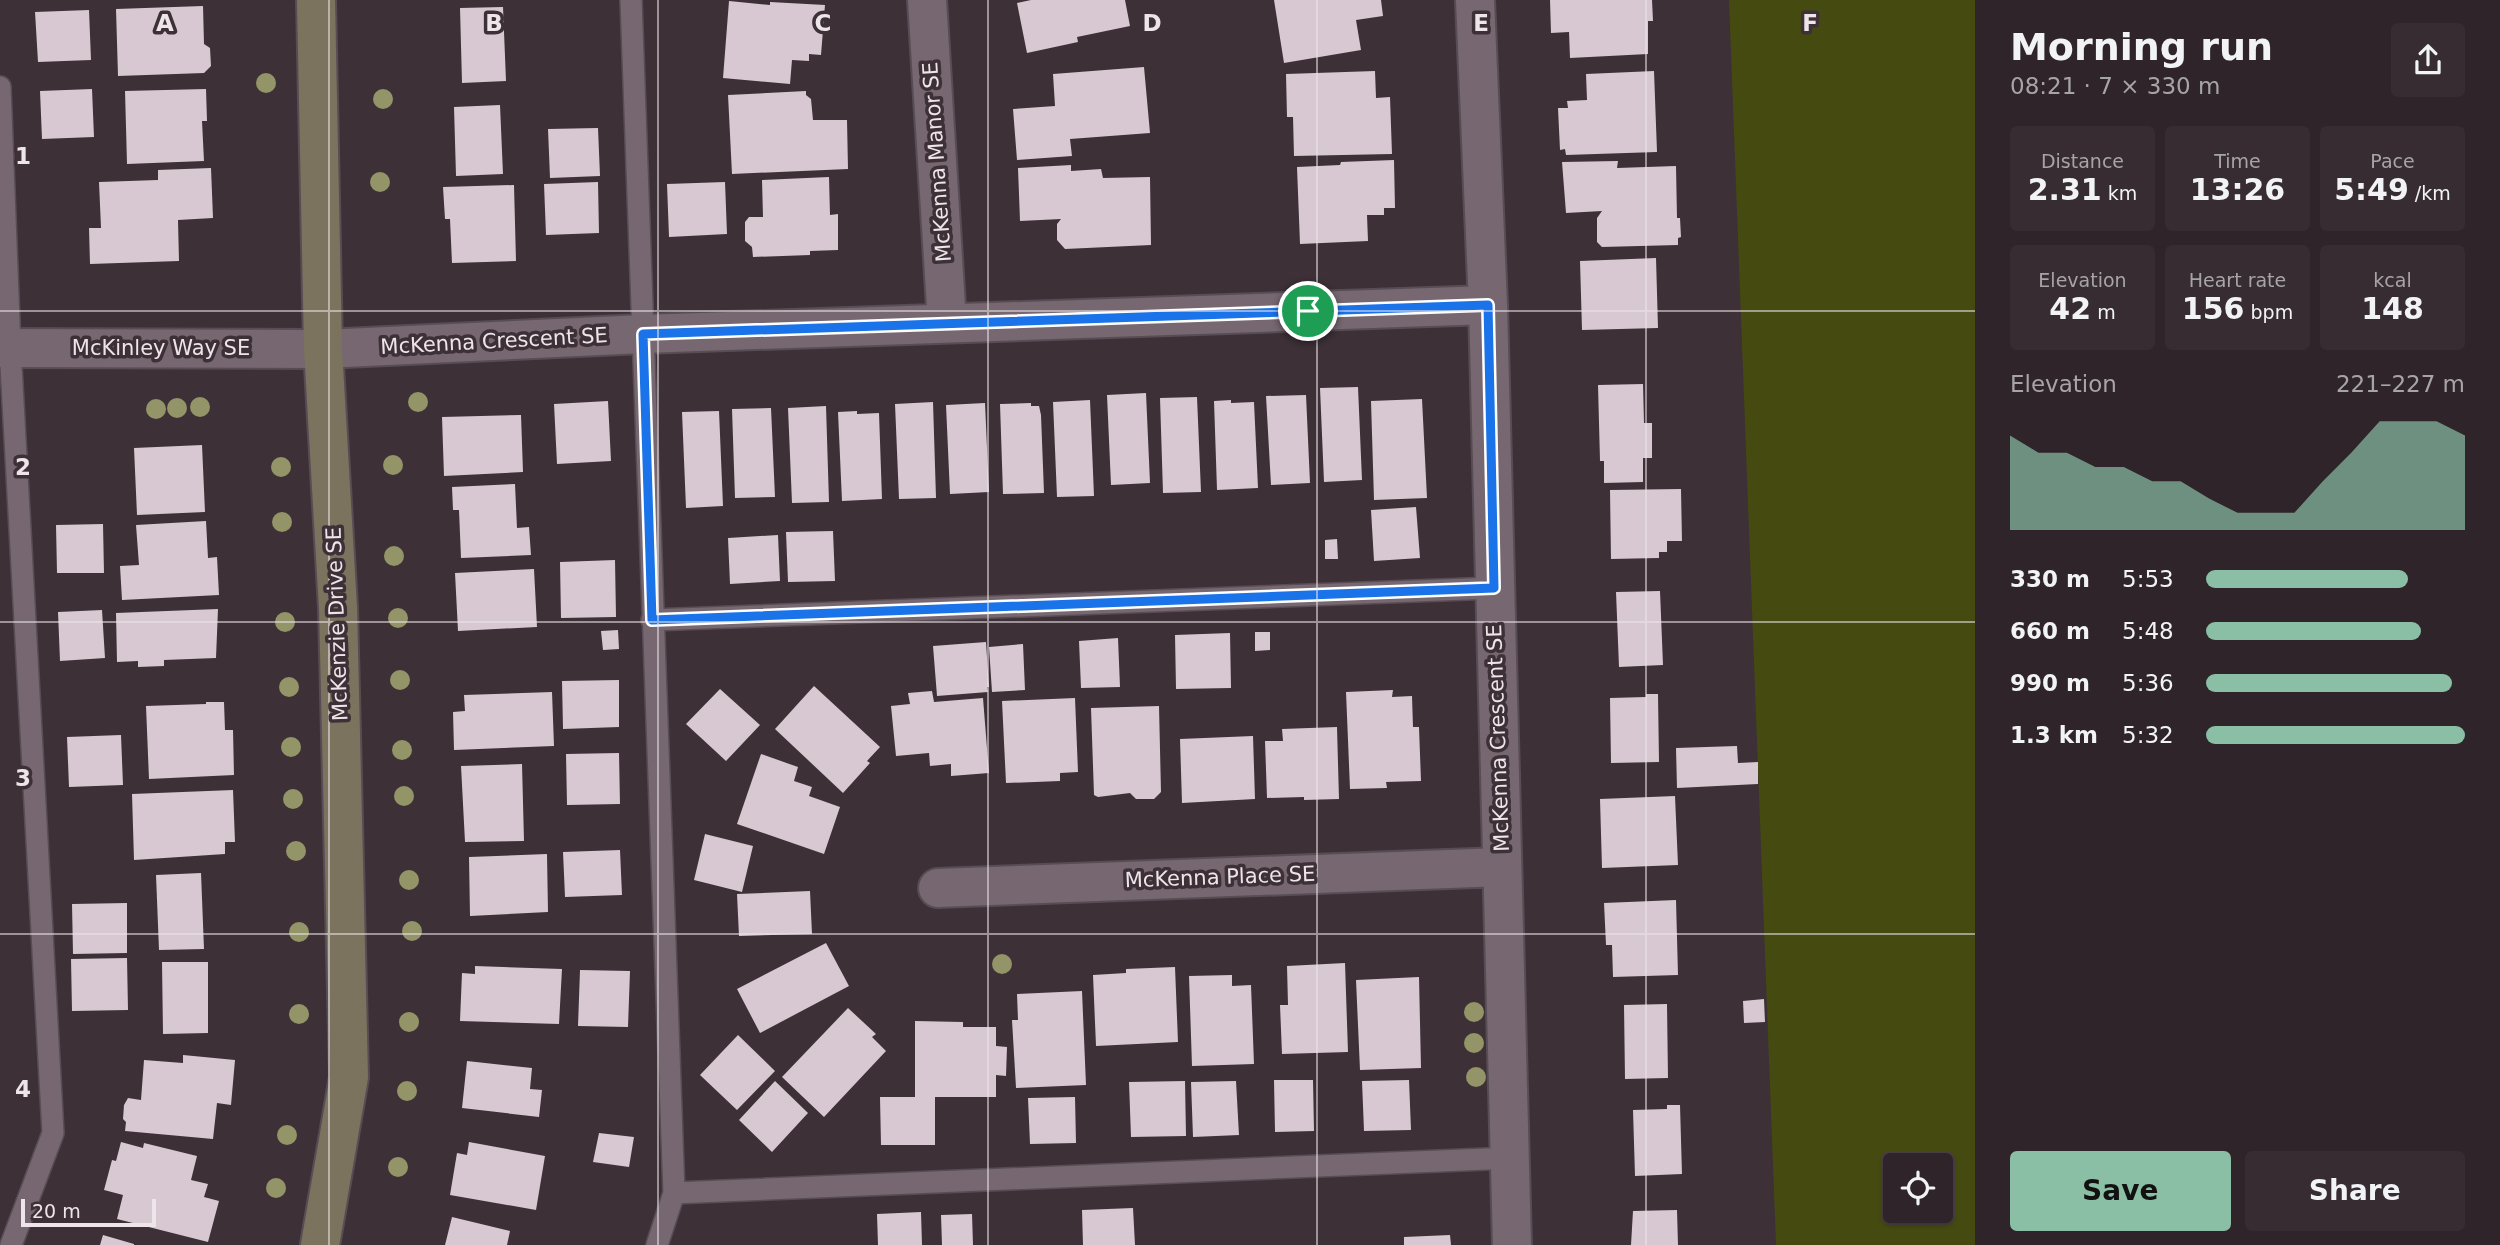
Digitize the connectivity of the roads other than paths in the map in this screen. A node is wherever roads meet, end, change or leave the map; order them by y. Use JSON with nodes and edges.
{"nodes":[{"id":1,"x":316,"y":0,"type":"edge"},
{"id":2,"x":631,"y":0,"type":"edge"},
{"id":3,"x":927,"y":0,"type":"edge"},
{"id":4,"x":1475,"y":0,"type":"edge"},
{"id":5,"x":0,"y":87,"type":"edge"},
{"id":6,"x":1488,"y":305,"type":"junction"},
{"id":7,"x":947,"y":323,"type":"junction"},
{"id":8,"x":643,"y":334,"type":"junction"},
{"id":9,"x":5,"y":348,"type":"edge"},
{"id":10,"x":323,"y":349,"type":"junction"},
{"id":11,"x":1494,"y":588,"type":"junction"},
{"id":12,"x":652,"y":620,"type":"junction"},
{"id":13,"x":1502,"y":867,"type":"junction"},
{"id":14,"x":938,"y":888,"type":"dead end"},
{"id":15,"x":1511,"y":1158,"type":"junction"},
{"id":16,"x":674,"y":1193,"type":"junction"},
{"id":17,"x":11,"y":1245,"type":"edge"},
{"id":18,"x":320,"y":1245,"type":"edge"},
{"id":19,"x":657,"y":1245,"type":"edge"},
{"id":20,"x":1512,"y":1245,"type":"edge"}],
"edges":[{"from":1,"to":10,"type":"street","name":"McKenzie Drive SE"},
{"from":2,"to":8,"type":"lane"},
{"from":3,"to":7,"type":"street","name":"McKenna Manor SE"},
{"from":4,"to":6,"type":"street"},
{"from":5,"to":9,"type":"lane"},
{"from":6,"to":7,"type":"street","name":"McKenna Crescent SE"},
{"from":6,"to":11,"type":"street","name":"McKenna Crescent SE"},
{"from":7,"to":8,"type":"street","name":"McKenna Crescent SE"},
{"from":8,"to":10,"type":"street","name":"McKenna Crescent SE"},
{"from":8,"to":12,"type":"lane"},
{"from":9,"to":10,"type":"street","name":"McKinley Way SE"},
{"from":9,"to":17,"type":"lane"},
{"from":10,"to":18,"type":"street","name":"McKenzie Drive SE"},
{"from":11,"to":12,"type":"lane"},
{"from":11,"to":13,"type":"street","name":"McKenna Crescent SE"},
{"from":12,"to":16,"type":"lane"},
{"from":13,"to":14,"type":"street","name":"McKenna Place SE"},
{"from":13,"to":15,"type":"street","name":"McKenna Crescent SE"},
{"from":15,"to":16,"type":"lane"},
{"from":15,"to":20,"type":"street","name":"McKenna Crescent SE"},
{"from":16,"to":19,"type":"lane"}]}
